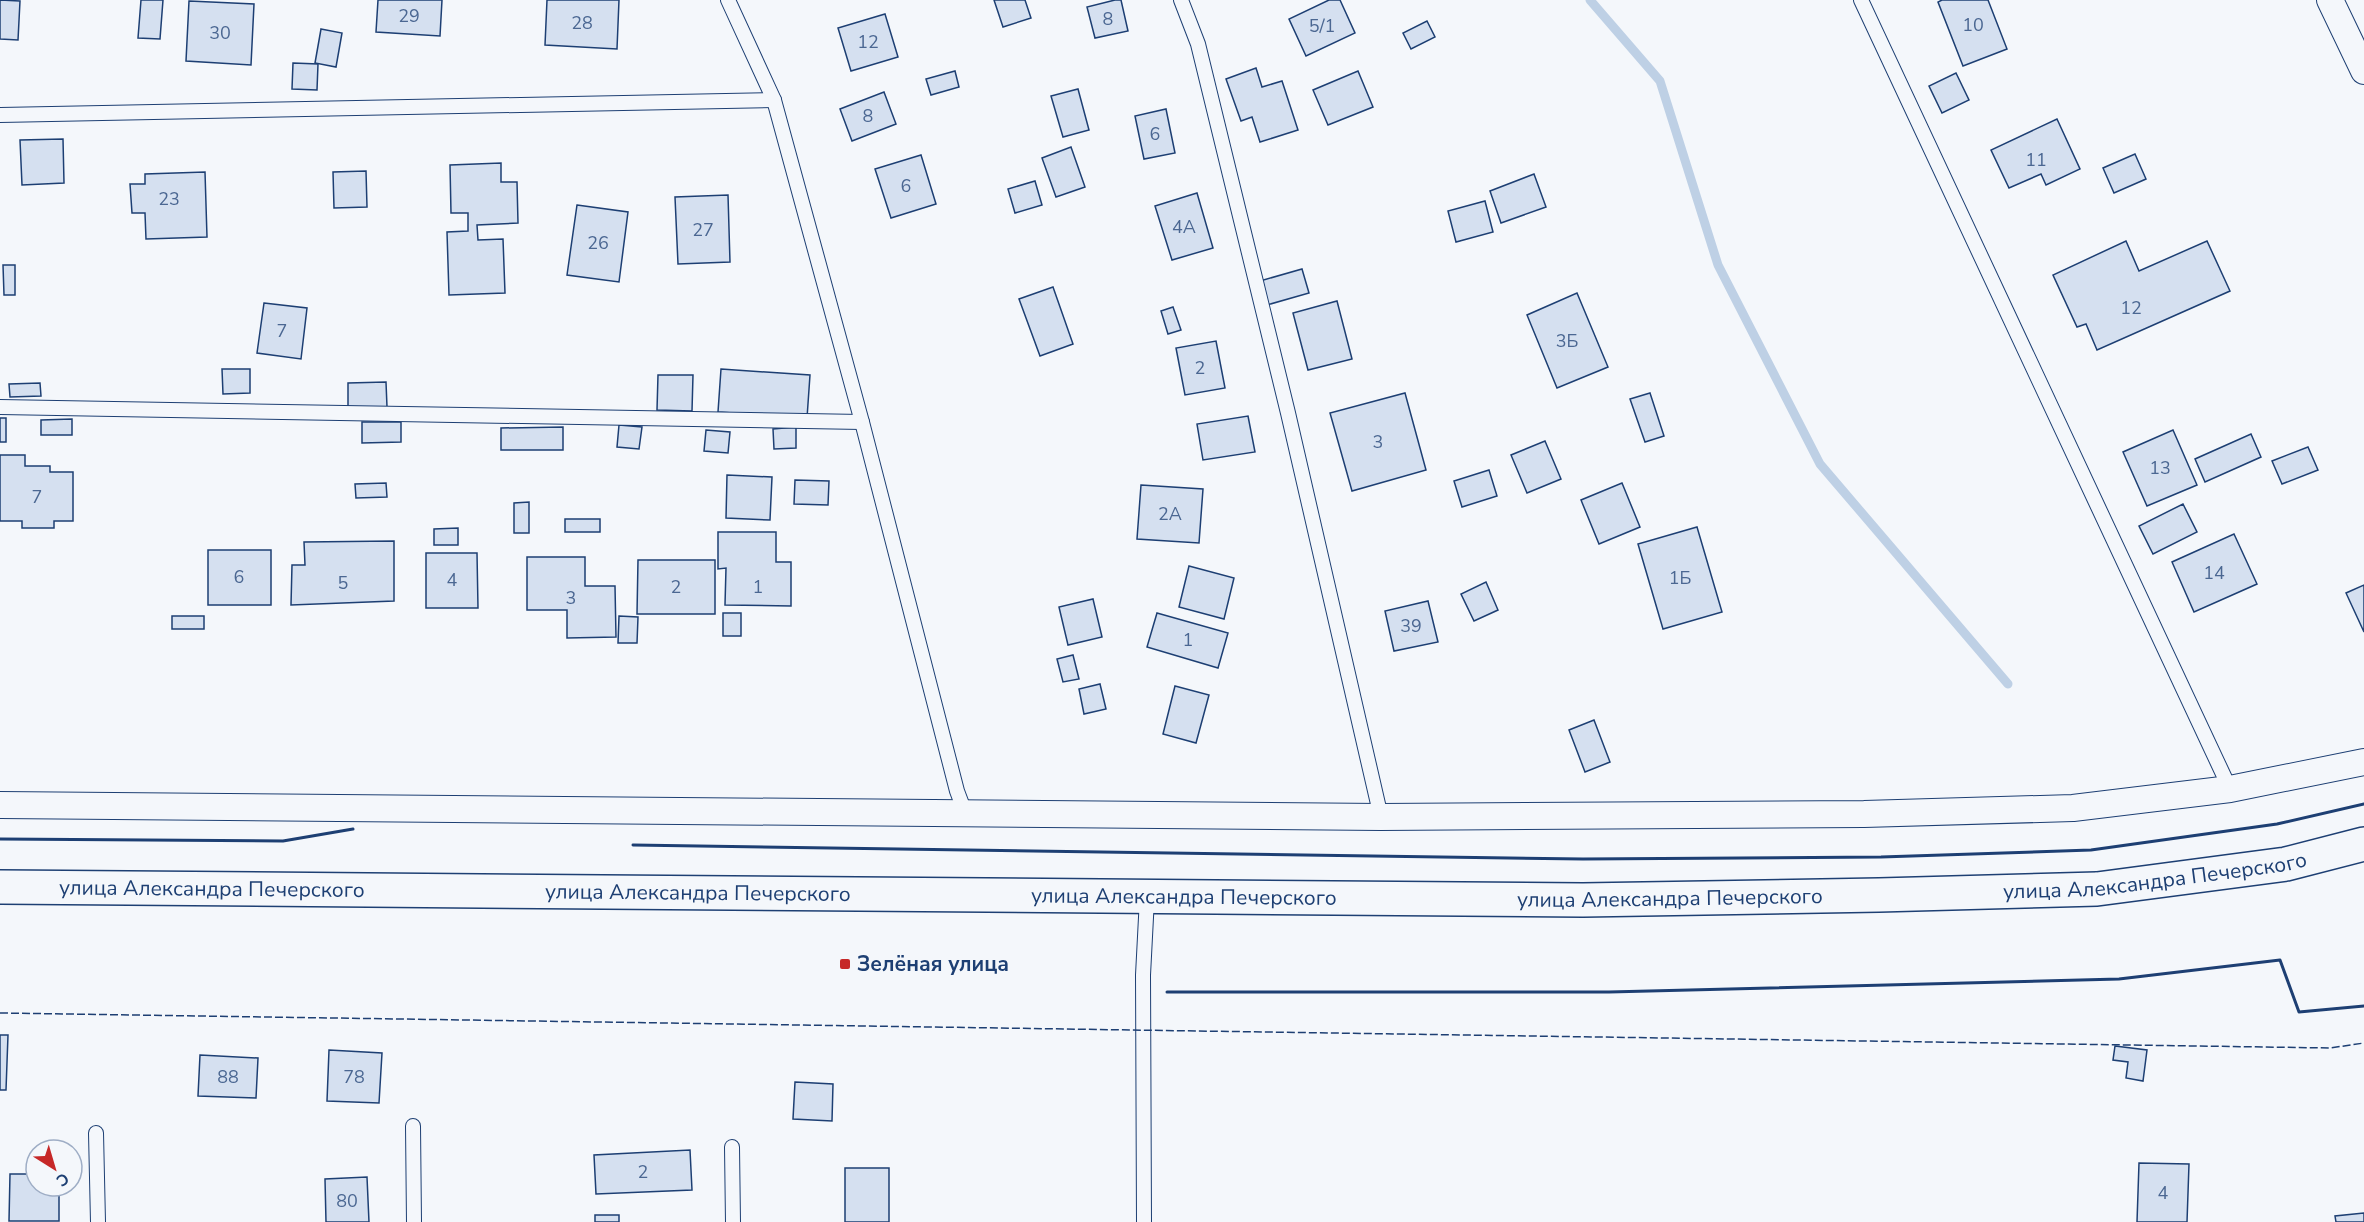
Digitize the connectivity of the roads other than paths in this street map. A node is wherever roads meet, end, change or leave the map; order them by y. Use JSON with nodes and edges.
{"nodes":[{"id":1,"x":728,"y":0,"type":"edge"},
{"id":2,"x":1181,"y":0,"type":"edge"},
{"id":3,"x":1861,"y":0,"type":"edge"},
{"id":4,"x":2330,"y":0,"type":"edge"},
{"id":5,"x":2364,"y":70,"type":"edge"},
{"id":6,"x":774,"y":100,"type":"junction"},
{"id":7,"x":0,"y":115,"type":"edge"},
{"id":8,"x":0,"y":407,"type":"edge"},
{"id":9,"x":862,"y":422,"type":"junction"},
{"id":10,"x":2364,"y":762,"type":"edge"},
{"id":11,"x":2230,"y":789,"type":"junction"},
{"id":12,"x":0,"y":805,"type":"edge"},
{"id":13,"x":966,"y":815,"type":"junction"},
{"id":14,"x":1381,"y":817,"type":"junction"},
{"id":15,"x":2364,"y":844,"type":"edge"},
{"id":16,"x":0,"y":887,"type":"edge"},
{"id":17,"x":1147,"y":897,"type":"junction"},
{"id":18,"x":413,"y":1126,"type":"dead end"},
{"id":19,"x":96,"y":1133,"type":"dead end"},
{"id":20,"x":732,"y":1147,"type":"dead end"},
{"id":21,"x":98,"y":1222,"type":"edge"},
{"id":22,"x":414,"y":1222,"type":"edge"},
{"id":23,"x":733,"y":1222,"type":"edge"},
{"id":24,"x":1144,"y":1222,"type":"edge"}],
"edges":[{"from":1,"to":6,"type":"lane"},
{"from":2,"to":14,"type":"lane"},
{"from":3,"to":11,"type":"lane"},
{"from":4,"to":5,"type":"street"},
{"from":6,"to":7,"type":"lane"},
{"from":6,"to":9,"type":"lane"},
{"from":8,"to":9,"type":"lane"},
{"from":9,"to":13,"type":"lane"},
{"from":10,"to":11,"type":"street"},
{"from":11,"to":14,"type":"street"},
{"from":12,"to":13,"type":"street"},
{"from":13,"to":14,"type":"street"},
{"from":15,"to":17,"type":"main road","name":"улица Александра Печерского"},
{"from":16,"to":17,"type":"main road","name":"улица Александра Печерского"},
{"from":17,"to":24,"type":"lane"},
{"from":18,"to":22,"type":"lane"},
{"from":19,"to":21,"type":"lane"},
{"from":20,"to":23,"type":"lane"}]}
